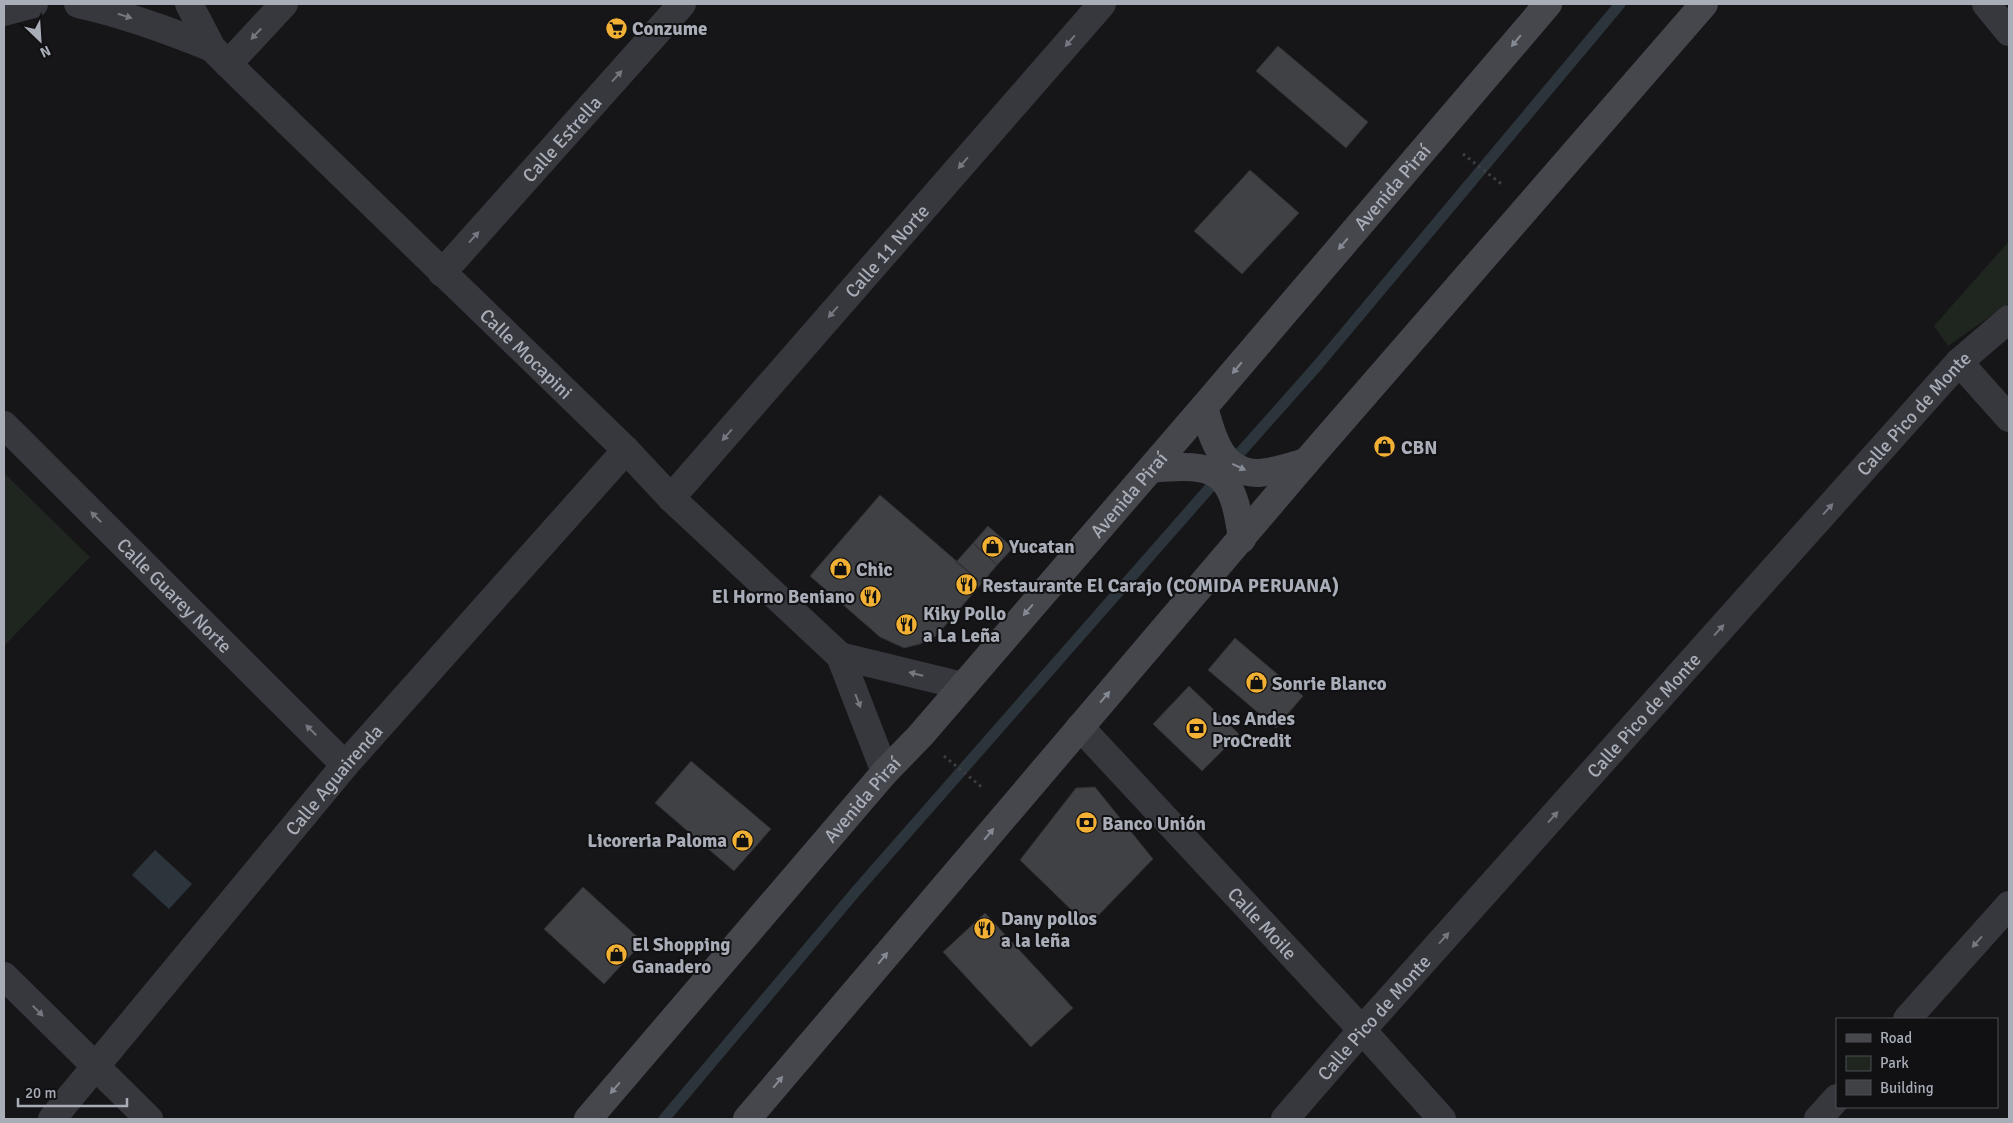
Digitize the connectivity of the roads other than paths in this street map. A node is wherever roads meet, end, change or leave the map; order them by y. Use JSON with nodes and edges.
{"nodes":[{"id":1,"x":34,"y":4,"type":"edge"},
{"id":2,"x":78,"y":4,"type":"edge"},
{"id":3,"x":189,"y":4,"type":"edge"},
{"id":4,"x":284,"y":4,"type":"edge"},
{"id":5,"x":682,"y":4,"type":"edge"},
{"id":6,"x":1102,"y":4,"type":"edge"},
{"id":7,"x":1548,"y":4,"type":"edge"},
{"id":8,"x":1704,"y":4,"type":"edge"},
{"id":9,"x":1986,"y":4,"type":"edge"},
{"id":10,"x":4,"y":12,"type":"edge"},
{"id":11,"x":2009,"y":32,"type":"edge"},
{"id":12,"x":220,"y":56,"type":"junction"},
{"id":13,"x":442,"y":273,"type":"junction"},
{"id":14,"x":2009,"y":319,"type":"edge"},
{"id":15,"x":1959,"y":362,"type":"junction"},
{"id":16,"x":1204,"y":407,"type":"junction"},
{"id":17,"x":2009,"y":418,"type":"edge"},
{"id":18,"x":4,"y":425,"type":"edge"},
{"id":19,"x":626,"y":450,"type":"junction"},
{"id":20,"x":1293,"y":465,"type":"junction"},
{"id":21,"x":1151,"y":468,"type":"junction"},
{"id":22,"x":671,"y":498,"type":"junction"},
{"id":23,"x":1242,"y":539,"type":"junction"},
{"id":24,"x":840,"y":656,"type":"junction"},
{"id":25,"x":963,"y":686,"type":"junction"},
{"id":26,"x":1080,"y":727,"type":"junction"},
{"id":27,"x":345,"y":765,"type":"junction"},
{"id":28,"x":886,"y":772,"type":"junction"},
{"id":29,"x":2009,"y":905,"type":"edge"},
{"id":30,"x":4,"y":976,"type":"edge"},
{"id":31,"x":1908,"y":1018,"type":"edge"},
{"id":32,"x":1362,"y":1030,"type":"junction"},
{"id":33,"x":96,"y":1068,"type":"junction"},
{"id":34,"x":1836,"y":1099,"type":"edge"},
{"id":35,"x":52,"y":1119,"type":"edge"},
{"id":36,"x":149,"y":1119,"type":"edge"},
{"id":37,"x":588,"y":1119,"type":"edge"},
{"id":38,"x":747,"y":1119,"type":"edge"},
{"id":39,"x":1285,"y":1119,"type":"edge"},
{"id":40,"x":1442,"y":1119,"type":"edge"},
{"id":41,"x":1818,"y":1119,"type":"edge"}],
"edges":[{"from":1,"to":10,"type":"street"},
{"from":2,"to":12,"type":"street","name":"Calle Mocapini","one_way":true},
{"from":3,"to":12,"type":"street","name":"Calle Mocapini"},
{"from":4,"to":12,"type":"street","one_way":true},
{"from":13,"to":5,"type":"street","name":"Calle Estrella","one_way":true},
{"from":6,"to":22,"type":"street","name":"Calle 11 Norte","one_way":true},
{"from":7,"to":16,"type":"main road","name":"Avenida Piraí","one_way":true},
{"from":8,"to":20,"type":"main road"},
{"from":9,"to":11,"type":"street"},
{"from":12,"to":13,"type":"street","name":"Calle Mocapini"},
{"from":13,"to":19,"type":"street","name":"Calle Mocapini"},
{"from":14,"to":15,"type":"street","name":"Calle Pico de Monte"},
{"from":15,"to":17,"type":"street"},
{"from":32,"to":15,"type":"street","name":"Calle Pico de Monte","one_way":true},
{"from":16,"to":20,"type":"main road","one_way":true},
{"from":16,"to":21,"type":"main road","name":"Avenida Piraí"},
{"from":27,"to":18,"type":"street","name":"Calle Guarey Norte","one_way":true},
{"from":19,"to":22,"type":"street","name":"Calle Mocapini"},
{"from":19,"to":27,"type":"street","name":"Calle Aguairenda"},
{"from":20,"to":23,"type":"main road"},
{"from":21,"to":23,"type":"main road"},
{"from":21,"to":25,"type":"main road","name":"Avenida Piraí","one_way":true},
{"from":22,"to":24,"type":"street","name":"Calle Mocapini"},
{"from":26,"to":23,"type":"main road","one_way":true},
{"from":25,"to":24,"type":"street","name":"Calle Mocapini","one_way":true},
{"from":24,"to":28,"type":"street","name":"Calle Mocapini","one_way":true},
{"from":25,"to":28,"type":"main road","name":"Avenida Piraí"},
{"from":26,"to":32,"type":"street","name":"Calle Moile"},
{"from":38,"to":26,"type":"main road","one_way":true},
{"from":27,"to":33,"type":"street","name":"Calle Aguairenda"},
{"from":28,"to":37,"type":"main road","name":"Avenida Piraí","one_way":true},
{"from":29,"to":31,"type":"street","one_way":true},
{"from":30,"to":33,"type":"street","one_way":true},
{"from":32,"to":39,"type":"street","name":"Calle Pico de Monte"},
{"from":32,"to":40,"type":"street","name":"Calle Moile"},
{"from":33,"to":35,"type":"street","name":"Calle Aguairenda"},
{"from":33,"to":36,"type":"street"},
{"from":34,"to":41,"type":"street"}]}
